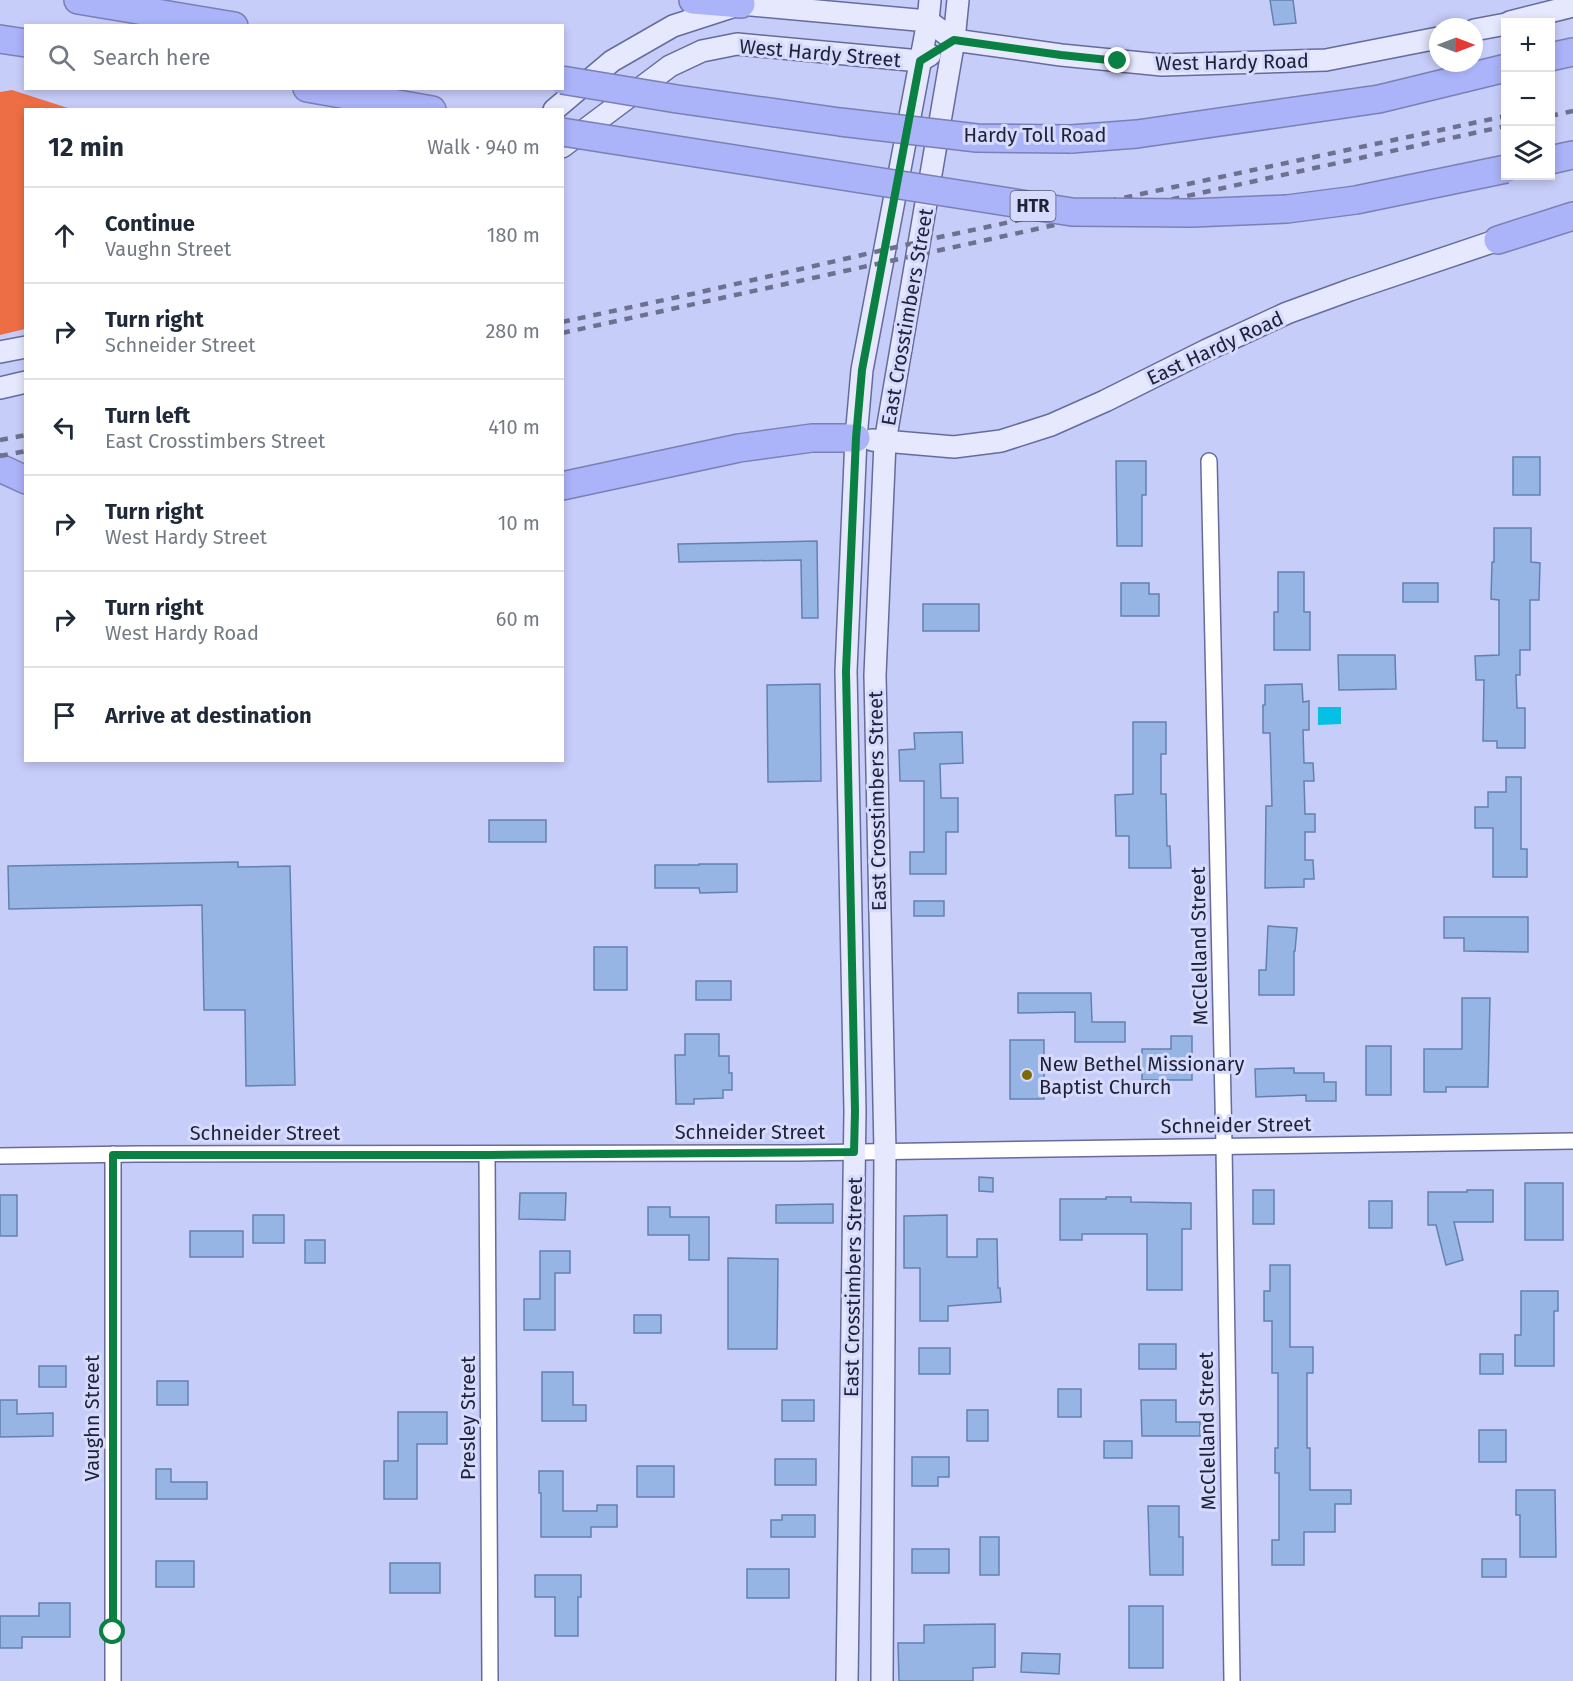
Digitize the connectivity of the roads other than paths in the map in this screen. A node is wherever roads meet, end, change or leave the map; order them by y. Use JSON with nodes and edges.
{"nodes":[{"id":1,"x":78,"y":0,"type":"edge"},
{"id":2,"x":693,"y":0,"type":"edge"},
{"id":3,"x":958,"y":0,"type":"edge"},
{"id":4,"x":741,"y":4,"type":"junction"},
{"id":5,"x":1573,"y":6,"type":"edge"},
{"id":6,"x":929,"y":10,"type":"edge"},
{"id":7,"x":1526,"y":18,"type":"edge"},
{"id":8,"x":222,"y":24,"type":"edge"},
{"id":9,"x":1501,"y":25,"type":"edge"},
{"id":10,"x":1483,"y":28,"type":"edge"},
{"id":11,"x":0,"y":39,"type":"edge"},
{"id":12,"x":954,"y":40,"type":"junction"},
{"id":13,"x":1429,"y":40,"type":"edge"},
{"id":14,"x":24,"y":43,"type":"edge"},
{"id":15,"x":1573,"y":52,"type":"edge"},
{"id":16,"x":1555,"y":56,"type":"edge"},
{"id":17,"x":920,"y":61,"type":"junction"},
{"id":18,"x":1501,"y":69,"type":"edge"},
{"id":19,"x":564,"y":80,"type":"edge"},
{"id":20,"x":319,"y":90,"type":"edge"},
{"id":21,"x":421,"y":108,"type":"edge"},
{"id":22,"x":556,"y":108,"type":"edge"},
{"id":23,"x":564,"y":132,"type":"edge"},
{"id":24,"x":564,"y":146,"type":"edge"},
{"id":25,"x":1573,"y":155,"type":"edge"},
{"id":26,"x":1555,"y":159,"type":"edge"},
{"id":27,"x":1501,"y":170,"type":"edge"},
{"id":28,"x":1573,"y":216,"type":"edge"},
{"id":29,"x":1573,"y":222,"type":"edge"},
{"id":30,"x":1498,"y":240,"type":"junction"},
{"id":31,"x":24,"y":347,"type":"edge"},
{"id":32,"x":0,"y":352,"type":"edge"},
{"id":33,"x":24,"y":382,"type":"edge"},
{"id":34,"x":0,"y":388,"type":"edge"},
{"id":35,"x":856,"y":438,"type":"junction"},
{"id":36,"x":885,"y":442,"type":"junction"},
{"id":37,"x":1209,"y":461,"type":"dead end"},
{"id":38,"x":0,"y":468,"type":"edge"},
{"id":39,"x":24,"y":480,"type":"edge"},
{"id":40,"x":564,"y":486,"type":"edge"},
{"id":41,"x":846,"y":671,"type":"junction"},
{"id":42,"x":875,"y":675,"type":"junction"},
{"id":43,"x":878,"y":834,"type":"junction"},
{"id":44,"x":850,"y":837,"type":"junction"},
{"id":45,"x":1573,"y":1141,"type":"edge"},
{"id":46,"x":1224,"y":1146,"type":"junction"},
{"id":47,"x":885,"y":1151,"type":"junction"},
{"id":48,"x":854,"y":1152,"type":"junction"},
{"id":49,"x":113,"y":1155,"type":"junction"},
{"id":50,"x":488,"y":1155,"type":"junction"},
{"id":51,"x":0,"y":1156,"type":"edge"},
{"id":52,"x":852,"y":1369,"type":"junction"},
{"id":53,"x":884,"y":1371,"type":"junction"},
{"id":54,"x":113,"y":1681,"type":"edge"},
{"id":55,"x":490,"y":1681,"type":"edge"},
{"id":56,"x":848,"y":1681,"type":"edge"},
{"id":57,"x":882,"y":1681,"type":"edge"},
{"id":58,"x":1232,"y":1681,"type":"edge"}],
"edges":[{"from":1,"to":8,"type":"highway"},
{"from":2,"to":4,"type":"highway"},
{"from":3,"to":12,"type":"main road","name":"East Crosstimbers Street"},
{"from":4,"to":6,"type":"main road","name":"West Hardy Street"},
{"from":4,"to":22,"type":"main road","name":"West Hardy Street"},
{"from":5,"to":7,"type":"main road"},
{"from":6,"to":12,"type":"main road"},
{"from":6,"to":17,"type":"main road","name":"East Crosstimbers Street"},
{"from":9,"to":10,"type":"main road"},
{"from":11,"to":14,"type":"highway"},
{"from":12,"to":13,"type":"main road","name":"West Hardy Road"},
{"from":12,"to":17,"type":"main road","name":"West Hardy Street"},
{"from":12,"to":36,"type":"main road","name":"East Crosstimbers Street"},
{"from":15,"to":16,"type":"highway"},
{"from":17,"to":24,"type":"main road","name":"West Hardy Street"},
{"from":17,"to":35,"type":"main road","name":"East Crosstimbers Street"},
{"from":18,"to":19,"type":"highway","name":"Hardy Toll Road","bridge":true},
{"from":20,"to":21,"type":"highway"},
{"from":23,"to":27,"type":"highway","number":"HTR","bridge":true},
{"from":25,"to":26,"type":"highway"},
{"from":28,"to":30,"type":"highway"},
{"from":29,"to":30,"type":"main road","name":"East Hardy Road"},
{"from":30,"to":36,"type":"main road","name":"East Hardy Road"},
{"from":31,"to":32,"type":"main road"},
{"from":33,"to":34,"type":"main road"},
{"from":35,"to":36,"type":"main road","name":"East Hardy Road"},
{"from":35,"to":40,"type":"highway"},
{"from":35,"to":41,"type":"main road","name":"East Crosstimbers Street"},
{"from":36,"to":42,"type":"main road","name":"East Crosstimbers Street"},
{"from":37,"to":46,"type":"street","name":"McClelland Street"},
{"from":38,"to":39,"type":"highway"},
{"from":41,"to":42,"type":"main road"},
{"from":41,"to":44,"type":"main road","name":"East Crosstimbers Street"},
{"from":42,"to":43,"type":"main road","name":"East Crosstimbers Street"},
{"from":43,"to":44,"type":"main road"},
{"from":43,"to":47,"type":"main road","name":"East Crosstimbers Street"},
{"from":44,"to":48,"type":"main road","name":"East Crosstimbers Street"},
{"from":45,"to":46,"type":"street","name":"Schneider Street"},
{"from":46,"to":47,"type":"street","name":"Schneider Street"},
{"from":46,"to":58,"type":"street","name":"McClelland Street"},
{"from":47,"to":48,"type":"street","name":"Schneider Street"},
{"from":47,"to":53,"type":"main road","name":"East Crosstimbers Street"},
{"from":48,"to":50,"type":"street","name":"Schneider Street"},
{"from":48,"to":52,"type":"main road","name":"East Crosstimbers Street"},
{"from":49,"to":50,"type":"street","name":"Schneider Street"},
{"from":49,"to":51,"type":"street","name":"Schneider Street"},
{"from":49,"to":54,"type":"street","name":"Vaughn Street"},
{"from":50,"to":55,"type":"street","name":"Presley Street"},
{"from":52,"to":53,"type":"main road"},
{"from":52,"to":56,"type":"main road","name":"East Crosstimbers Street"},
{"from":53,"to":57,"type":"main road","name":"East Crosstimbers Street"}]}
